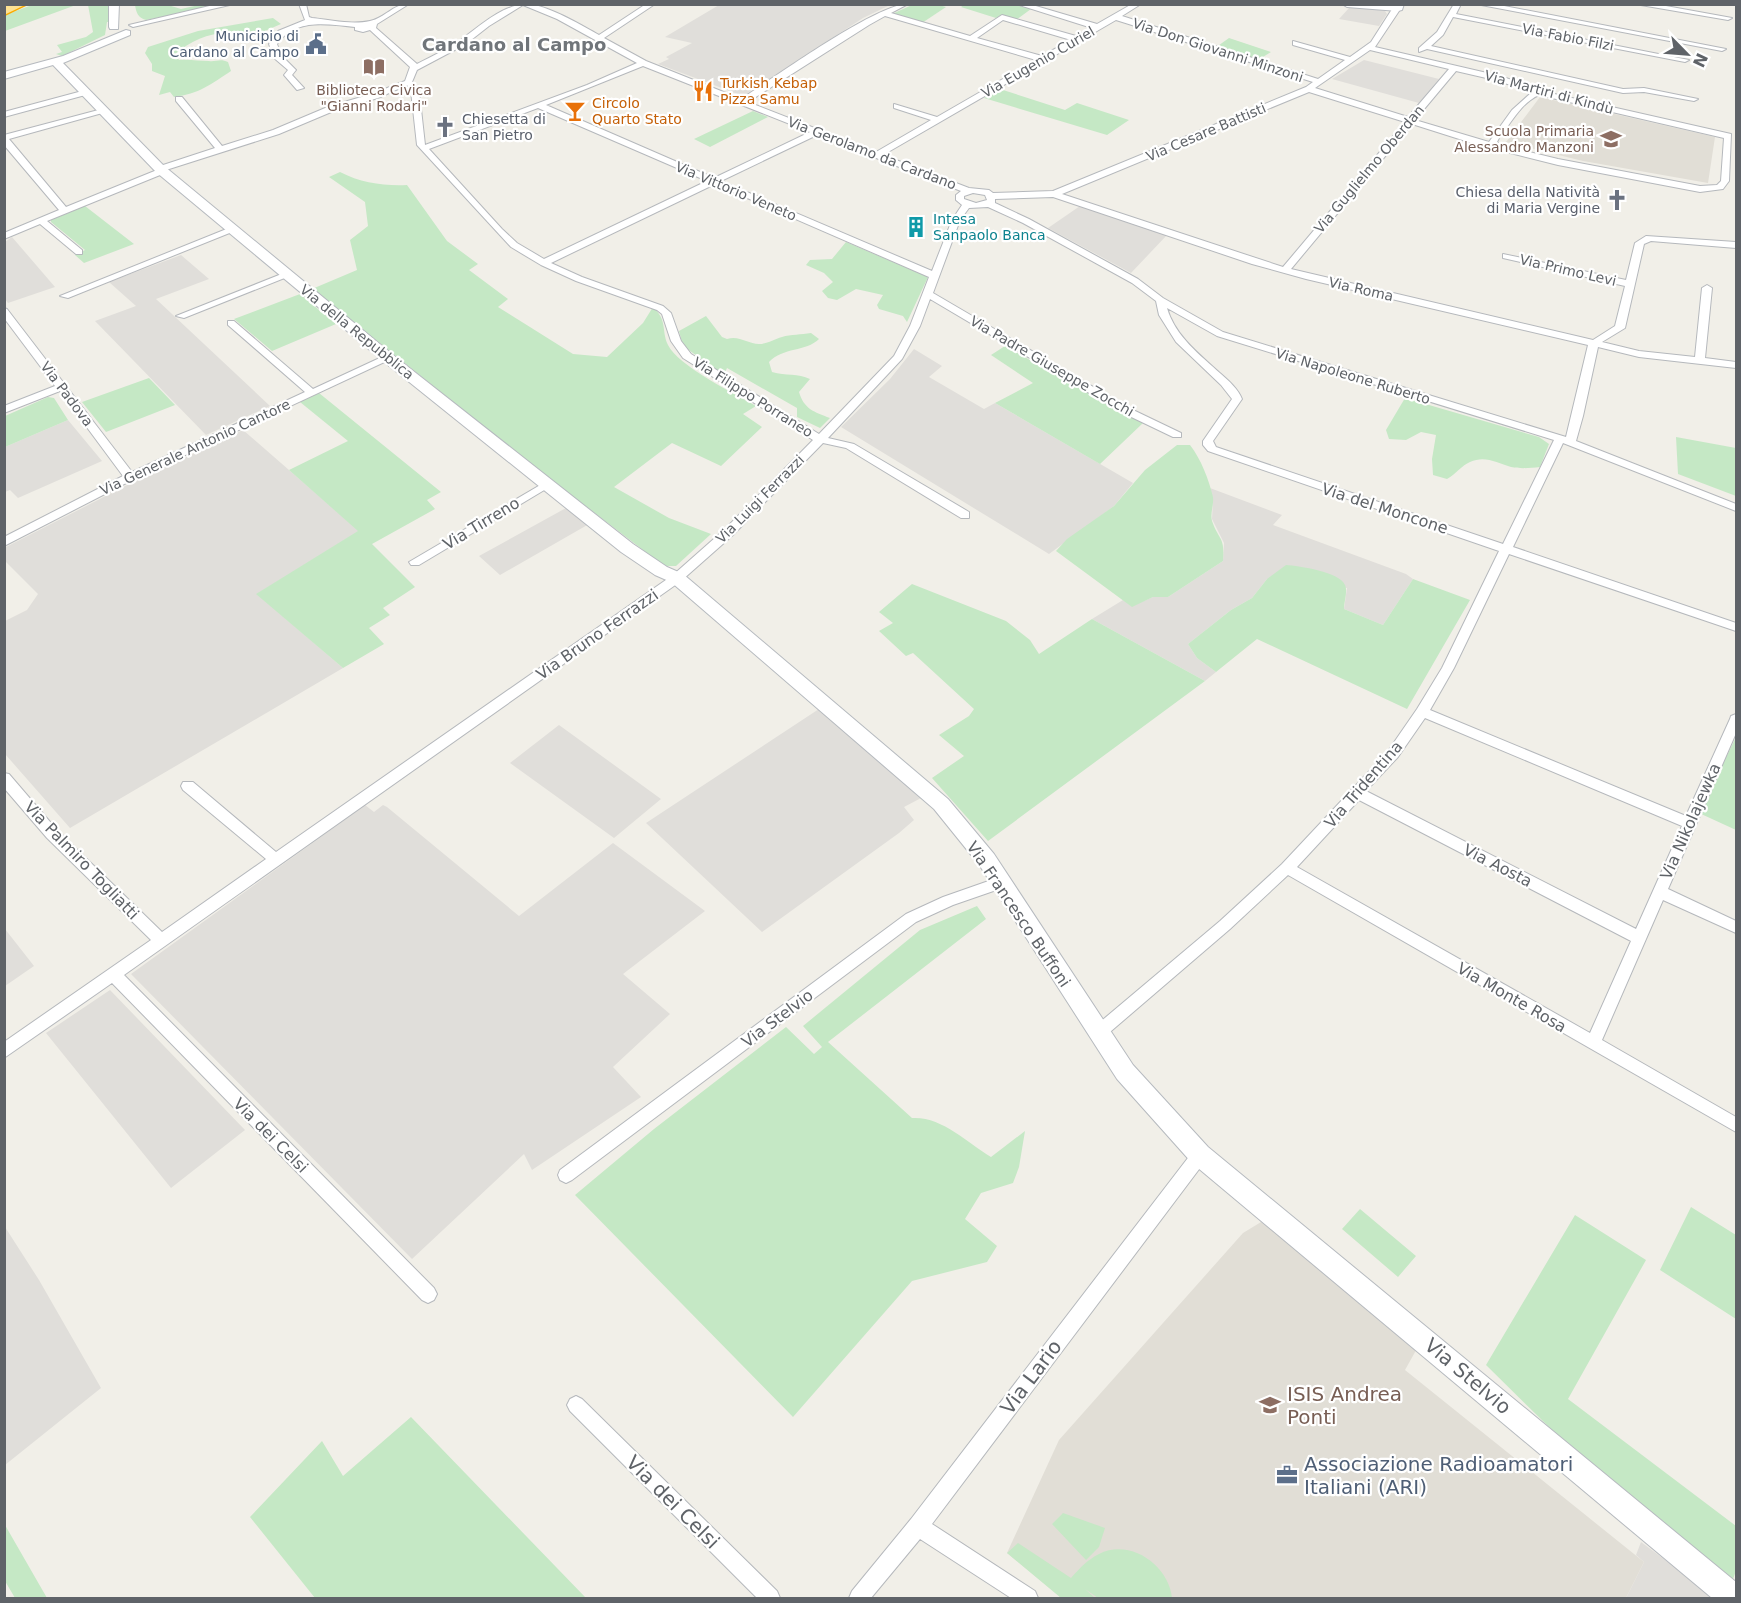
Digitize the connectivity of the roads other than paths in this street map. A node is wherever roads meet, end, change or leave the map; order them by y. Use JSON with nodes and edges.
{"nodes":[{"id":1,"x":21,"y":4,"type":"edge"},
{"id":2,"x":114,"y":4,"type":"edge"},
{"id":3,"x":231,"y":4,"type":"edge"},
{"id":4,"x":302,"y":4,"type":"edge"},
{"id":5,"x":406,"y":4,"type":"edge"},
{"id":6,"x":520,"y":4,"type":"edge"},
{"id":7,"x":526,"y":4,"type":"edge"},
{"id":8,"x":556,"y":4,"type":"edge"},
{"id":9,"x":652,"y":4,"type":"edge"},
{"id":10,"x":905,"y":4,"type":"edge"},
{"id":11,"x":1019,"y":4,"type":"edge"},
{"id":12,"x":1138,"y":4,"type":"edge"},
{"id":13,"x":1347,"y":4,"type":"edge"},
{"id":14,"x":1458,"y":4,"type":"edge"},
{"id":15,"x":1479,"y":4,"type":"edge"},
{"id":16,"x":1638,"y":4,"type":"edge"},
{"id":17,"x":540,"y":8,"type":"junction"},
{"id":18,"x":1394,"y":8,"type":"edge"},
{"id":19,"x":4,"y":10,"type":"edge"},
{"id":20,"x":885,"y":14,"type":"junction"},
{"id":21,"x":1452,"y":15,"type":"junction"},
{"id":22,"x":1116,"y":17,"type":"junction"},
{"id":23,"x":1728,"y":18,"type":"dead end"},
{"id":24,"x":311,"y":20,"type":"junction"},
{"id":25,"x":372,"y":26,"type":"junction"},
{"id":26,"x":123,"y":27,"type":"junction"},
{"id":27,"x":1098,"y":27,"type":"junction"},
{"id":28,"x":598,"y":39,"type":"junction"},
{"id":29,"x":971,"y":39,"type":"junction"},
{"id":30,"x":1077,"y":39,"type":"junction"},
{"id":31,"x":1296,"y":43,"type":"dead end"},
{"id":32,"x":1426,"y":46,"type":"junction"},
{"id":33,"x":1370,"y":48,"type":"junction"},
{"id":34,"x":1722,"y":49,"type":"dead end"},
{"id":35,"x":1412,"y":58,"type":"junction"},
{"id":36,"x":1042,"y":59,"type":"junction"},
{"id":37,"x":1353,"y":60,"type":"junction"},
{"id":38,"x":1685,"y":60,"type":"dead end"},
{"id":39,"x":56,"y":62,"type":"junction"},
{"id":40,"x":643,"y":63,"type":"junction"},
{"id":41,"x":1454,"y":68,"type":"junction"},
{"id":42,"x":414,"y":69,"type":"junction"},
{"id":43,"x":4,"y":76,"type":"edge"},
{"id":44,"x":408,"y":82,"type":"junction"},
{"id":45,"x":1320,"y":82,"type":"junction"},
{"id":46,"x":300,"y":88,"type":"dead end"},
{"id":47,"x":1309,"y":89,"type":"junction"},
{"id":48,"x":86,"y":92,"type":"junction"},
{"id":49,"x":1539,"y":92,"type":"junction"},
{"id":50,"x":179,"y":99,"type":"dead end"},
{"id":51,"x":1694,"y":99,"type":"dead end"},
{"id":52,"x":742,"y":102,"type":"junction"},
{"id":53,"x":538,"y":105,"type":"junction"},
{"id":54,"x":897,"y":106,"type":"dead end"},
{"id":55,"x":103,"y":110,"type":"junction"},
{"id":56,"x":4,"y":115,"type":"edge"},
{"id":57,"x":938,"y":120,"type":"junction"},
{"id":58,"x":1410,"y":120,"type":"junction"},
{"id":59,"x":1737,"y":131,"type":"edge"},
{"id":60,"x":816,"y":132,"type":"junction"},
{"id":61,"x":1728,"y":136,"type":"junction"},
{"id":62,"x":4,"y":139,"type":"edge"},
{"id":63,"x":1496,"y":145,"type":"junction"},
{"id":64,"x":220,"y":148,"type":"junction"},
{"id":65,"x":424,"y":148,"type":"junction"},
{"id":66,"x":875,"y":156,"type":"junction"},
{"id":67,"x":161,"y":170,"type":"junction"},
{"id":68,"x":1726,"y":172,"type":"junction"},
{"id":69,"x":1737,"y":173,"type":"edge"},
{"id":70,"x":713,"y":181,"type":"junction"},
{"id":71,"x":968,"y":191,"type":"junction"},
{"id":72,"x":1054,"y":194,"type":"junction"},
{"id":73,"x":990,"y":200,"type":"junction"},
{"id":74,"x":967,"y":205,"type":"junction"},
{"id":75,"x":64,"y":211,"type":"junction"},
{"id":76,"x":40,"y":220,"type":"junction"},
{"id":77,"x":232,"y":230,"type":"junction"},
{"id":78,"x":7,"y":232,"type":"edge"},
{"id":79,"x":1737,"y":246,"type":"edge"},
{"id":80,"x":79,"y":252,"type":"dead end"},
{"id":81,"x":1506,"y":256,"type":"dead end"},
{"id":82,"x":544,"y":263,"type":"junction"},
{"id":83,"x":1285,"y":270,"type":"junction"},
{"id":84,"x":287,"y":275,"type":"junction"},
{"id":85,"x":935,"y":276,"type":"junction"},
{"id":86,"x":1630,"y":284,"type":"junction"},
{"id":87,"x":1707,"y":288,"type":"dead end"},
{"id":88,"x":928,"y":294,"type":"junction"},
{"id":89,"x":65,"y":296,"type":"dead end"},
{"id":90,"x":1160,"y":300,"type":"junction"},
{"id":91,"x":4,"y":311,"type":"edge"},
{"id":92,"x":182,"y":316,"type":"dead end"},
{"id":93,"x":231,"y":323,"type":"dead end"},
{"id":94,"x":1593,"y":345,"type":"junction"},
{"id":95,"x":388,"y":358,"type":"junction"},
{"id":96,"x":1700,"y":361,"type":"junction"},
{"id":97,"x":1737,"y":365,"type":"edge"},
{"id":98,"x":61,"y":387,"type":"junction"},
{"id":99,"x":311,"y":392,"type":"junction"},
{"id":100,"x":4,"y":410,"type":"edge"},
{"id":101,"x":1177,"y":435,"type":"dead end"},
{"id":102,"x":819,"y":439,"type":"junction"},
{"id":103,"x":1565,"y":440,"type":"junction"},
{"id":104,"x":130,"y":477,"type":"junction"},
{"id":105,"x":546,"y":484,"type":"junction"},
{"id":106,"x":1737,"y":508,"type":"edge"},
{"id":107,"x":965,"y":515,"type":"dead end"},
{"id":108,"x":4,"y":542,"type":"edge"},
{"id":109,"x":1505,"y":548,"type":"junction"},
{"id":110,"x":415,"y":562,"type":"dead end"},
{"id":111,"x":677,"y":578,"type":"junction"},
{"id":112,"x":1737,"y":627,"type":"edge"},
{"id":113,"x":1422,"y":712,"type":"junction"},
{"id":114,"x":1737,"y":719,"type":"edge"},
{"id":115,"x":4,"y":778,"type":"edge"},
{"id":116,"x":188,"y":786,"type":"dead end"},
{"id":117,"x":1358,"y":793,"type":"junction"},
{"id":118,"x":1689,"y":823,"type":"junction"},
{"id":119,"x":276,"y":860,"type":"junction"},
{"id":120,"x":1287,"y":868,"type":"junction"},
{"id":121,"x":1000,"y":883,"type":"junction"},
{"id":122,"x":1659,"y":891,"type":"junction"},
{"id":123,"x":1737,"y":927,"type":"edge"},
{"id":124,"x":1639,"y":938,"type":"junction"},
{"id":125,"x":161,"y":941,"type":"junction"},
{"id":126,"x":114,"y":975,"type":"junction"},
{"id":127,"x":1098,"y":1033,"type":"junction"},
{"id":128,"x":1593,"y":1043,"type":"junction"},
{"id":129,"x":4,"y":1051,"type":"edge"},
{"id":130,"x":1737,"y":1125,"type":"edge"},
{"id":131,"x":1200,"y":1155,"type":"junction"},
{"id":132,"x":566,"y":1175,"type":"dead end"},
{"id":133,"x":428,"y":1294,"type":"dead end"},
{"id":134,"x":576,"y":1405,"type":"dead end"},
{"id":135,"x":918,"y":1526,"type":"junction"},
{"id":136,"x":770,"y":1599,"type":"edge"},
{"id":137,"x":859,"y":1599,"type":"edge"},
{"id":138,"x":1028,"y":1599,"type":"edge"},
{"id":139,"x":1734,"y":1599,"type":"edge"}],
"edges":[{"from":1,"to":19,"type":"highway"},
{"from":2,"to":26,"type":"street"},
{"from":3,"to":26,"type":"street"},
{"from":4,"to":24,"type":"street"},
{"from":5,"to":25,"type":"street"},
{"from":6,"to":42,"type":"street"},
{"from":7,"to":17,"type":"street","name":"Via Gerolamo da Cardano"},
{"from":8,"to":17,"type":"street"},
{"from":9,"to":28,"type":"street"},
{"from":10,"to":20,"type":"street"},
{"from":11,"to":27,"type":"street"},
{"from":12,"to":22,"type":"street","name":"Via Eugenio Curiel"},
{"from":13,"to":18,"type":"street"},
{"from":14,"to":21,"type":"street"},
{"from":15,"to":34,"type":"street"},
{"from":16,"to":23,"type":"street"},
{"from":17,"to":28,"type":"street","name":"Via Gerolamo da Cardano"},
{"from":18,"to":33,"type":"street","name":"Via Cesare Battisti"},
{"from":20,"to":29,"type":"street"},
{"from":20,"to":52,"type":"street"},
{"from":21,"to":32,"type":"street"},
{"from":21,"to":38,"type":"street","name":"Via Fabio Filzi"},
{"from":22,"to":27,"type":"street","name":"Via Eugenio Curiel"},
{"from":22,"to":45,"type":"street","name":"Via Don Giovanni Minzoni"},
{"from":24,"to":25,"type":"street"},
{"from":24,"to":46,"type":"street"},
{"from":25,"to":42,"type":"street"},
{"from":26,"to":39,"type":"street"},
{"from":27,"to":30,"type":"street","name":"Via Eugenio Curiel"},
{"from":28,"to":40,"type":"street","name":"Via Gerolamo da Cardano"},
{"from":29,"to":30,"type":"street"},
{"from":29,"to":36,"type":"street"},
{"from":30,"to":36,"type":"street","name":"Via Eugenio Curiel"},
{"from":31,"to":37,"type":"street"},
{"from":32,"to":35,"type":"street"},
{"from":32,"to":51,"type":"street"},
{"from":33,"to":35,"type":"street","name":"Via Martiri di Kindù"},
{"from":33,"to":37,"type":"street","name":"Via Cesare Battisti"},
{"from":35,"to":41,"type":"street","name":"Via Martiri di Kindù"},
{"from":36,"to":57,"type":"street","name":"Via Eugenio Curiel"},
{"from":37,"to":45,"type":"street","name":"Via Cesare Battisti"},
{"from":39,"to":43,"type":"street"},
{"from":39,"to":48,"type":"street","name":"Via della Repubblica"},
{"from":40,"to":52,"type":"street","name":"Via Gerolamo da Cardano"},
{"from":40,"to":53,"type":"street"},
{"from":41,"to":49,"type":"street","name":"Via Martiri di Kindù"},
{"from":41,"to":58,"type":"street","name":"Via Guglielmo Oberdan"},
{"from":42,"to":44,"type":"street"},
{"from":44,"to":64,"type":"street"},
{"from":44,"to":65,"type":"street"},
{"from":45,"to":47,"type":"street","name":"Via Cesare Battisti"},
{"from":47,"to":58,"type":"street"},
{"from":47,"to":72,"type":"street","name":"Via Cesare Battisti"},
{"from":48,"to":55,"type":"street","name":"Via della Repubblica"},
{"from":48,"to":56,"type":"street"},
{"from":49,"to":61,"type":"street","name":"Via Martiri di Kindù"},
{"from":49,"to":63,"type":"street"},
{"from":50,"to":64,"type":"street"},
{"from":52,"to":60,"type":"street","name":"Via Gerolamo da Cardano"},
{"from":53,"to":65,"type":"street"},
{"from":53,"to":70,"type":"street","name":"Via Vittorio Veneto"},
{"from":54,"to":57,"type":"street"},
{"from":55,"to":62,"type":"street"},
{"from":55,"to":67,"type":"street","name":"Via della Repubblica"},
{"from":57,"to":66,"type":"street","name":"Via Eugenio Curiel"},
{"from":58,"to":63,"type":"street"},
{"from":58,"to":83,"type":"street","name":"Via Guglielmo Oberdan"},
{"from":59,"to":61,"type":"street"},
{"from":60,"to":66,"type":"street","name":"Via Gerolamo da Cardano"},
{"from":60,"to":70,"type":"street"},
{"from":61,"to":68,"type":"street"},
{"from":62,"to":75,"type":"street"},
{"from":63,"to":68,"type":"street"},
{"from":64,"to":67,"type":"street"},
{"from":65,"to":82,"type":"street","name":"Via Filippo Porraneo"},
{"from":66,"to":71,"type":"street","name":"Via Gerolamo da Cardano"},
{"from":67,"to":75,"type":"street"},
{"from":67,"to":77,"type":"street","name":"Via della Repubblica"},
{"from":68,"to":69,"type":"street"},
{"from":70,"to":82,"type":"street"},
{"from":70,"to":85,"type":"street","name":"Via Vittorio Veneto"},
{"from":71,"to":73,"type":"street","name":"Via Gerolamo da Cardano"},
{"from":71,"to":74,"type":"street"},
{"from":72,"to":73,"type":"street","name":"Via Roma"},
{"from":72,"to":83,"type":"street","name":"Via Roma"},
{"from":73,"to":74,"type":"street"},
{"from":73,"to":90,"type":"street","name":"Via Napoleone Ruberto"},
{"from":74,"to":85,"type":"street","name":"Via Luigi Ferrazzi"},
{"from":75,"to":76,"type":"street"},
{"from":76,"to":78,"type":"street"},
{"from":76,"to":80,"type":"street"},
{"from":77,"to":84,"type":"street","name":"Via della Repubblica"},
{"from":77,"to":89,"type":"street"},
{"from":79,"to":86,"type":"street"},
{"from":81,"to":86,"type":"street","name":"Via Primo Levi"},
{"from":82,"to":102,"type":"street","name":"Via Filippo Porraneo"},
{"from":83,"to":94,"type":"street","name":"Via Roma"},
{"from":84,"to":92,"type":"street"},
{"from":84,"to":95,"type":"street","name":"Via della Repubblica"},
{"from":85,"to":88,"type":"street","name":"Via Luigi Ferrazzi"},
{"from":86,"to":94,"type":"street"},
{"from":87,"to":96,"type":"street"},
{"from":88,"to":101,"type":"street","name":"Via Padre Giuseppe Zocchi"},
{"from":88,"to":102,"type":"street","name":"Via Luigi Ferrazzi"},
{"from":90,"to":103,"type":"street","name":"Via Napoleone Ruberto"},
{"from":90,"to":109,"type":"street","name":"Via del Moncone"},
{"from":91,"to":98,"type":"street","name":"Via Padova"},
{"from":93,"to":99,"type":"street"},
{"from":94,"to":96,"type":"street","name":"Via Roma"},
{"from":94,"to":103,"type":"street","name":"Via Tridentina"},
{"from":95,"to":99,"type":"street","name":"Via Generale Antonio Cantore"},
{"from":95,"to":105,"type":"street","name":"Via della Repubblica"},
{"from":96,"to":97,"type":"street","name":"Via Roma"},
{"from":98,"to":100,"type":"street"},
{"from":98,"to":104,"type":"street","name":"Via Padova"},
{"from":99,"to":104,"type":"street","name":"Via Generale Antonio Cantore"},
{"from":102,"to":107,"type":"street","name":"Via Filippo Porraneo"},
{"from":102,"to":111,"type":"street","name":"Via Luigi Ferrazzi"},
{"from":103,"to":106,"type":"street","name":"Via Napoleone Ruberto"},
{"from":103,"to":109,"type":"street","name":"Via Tridentina"},
{"from":104,"to":108,"type":"street","name":"Via Generale Antonio Cantore"},
{"from":105,"to":110,"type":"street","name":"Via Tirreno"},
{"from":105,"to":111,"type":"street","name":"Via della Repubblica"},
{"from":109,"to":112,"type":"street","name":"Via del Moncone"},
{"from":109,"to":113,"type":"street","name":"Via Tridentina"},
{"from":111,"to":119,"type":"street","name":"Via Bruno Ferrazzi"},
{"from":111,"to":121,"type":"street","name":"Via Francesco Buffoni"},
{"from":113,"to":117,"type":"street","name":"Via Tridentina"},
{"from":113,"to":118,"type":"street"},
{"from":114,"to":118,"type":"street","name":"Via Nikolajewka"},
{"from":115,"to":125,"type":"street","name":"Via Palmiro Togliatti"},
{"from":116,"to":119,"type":"street"},
{"from":117,"to":120,"type":"street","name":"Via Tridentina"},
{"from":117,"to":124,"type":"street","name":"Via Aosta"},
{"from":118,"to":122,"type":"street","name":"Via Nikolajewka"},
{"from":119,"to":125,"type":"street","name":"Via Bruno Ferrazzi"},
{"from":120,"to":127,"type":"street","name":"Via Tridentina"},
{"from":120,"to":128,"type":"street","name":"Via Monte Rosa"},
{"from":121,"to":127,"type":"street","name":"Via Francesco Buffoni"},
{"from":121,"to":132,"type":"street","name":"Via Stelvio"},
{"from":122,"to":123,"type":"street","name":"Via Nikolajewka"},
{"from":122,"to":124,"type":"street","name":"Via Nikolajewka"},
{"from":124,"to":128,"type":"street","name":"Via Nikolajewka"},
{"from":125,"to":126,"type":"street","name":"Via Bruno Ferrazzi"},
{"from":126,"to":129,"type":"street","name":"Via Bruno Ferrazzi"},
{"from":126,"to":133,"type":"street","name":"Via dei Celsi"},
{"from":127,"to":131,"type":"street","name":"Via Francesco Buffoni"},
{"from":128,"to":130,"type":"street","name":"Via Monte Rosa"},
{"from":131,"to":135,"type":"street","name":"Via Lario"},
{"from":131,"to":139,"type":"street","name":"Via Stelvio"},
{"from":134,"to":136,"type":"street","name":"Via dei Celsi"},
{"from":135,"to":137,"type":"street","name":"Via Lario"},
{"from":135,"to":138,"type":"street"}]}
